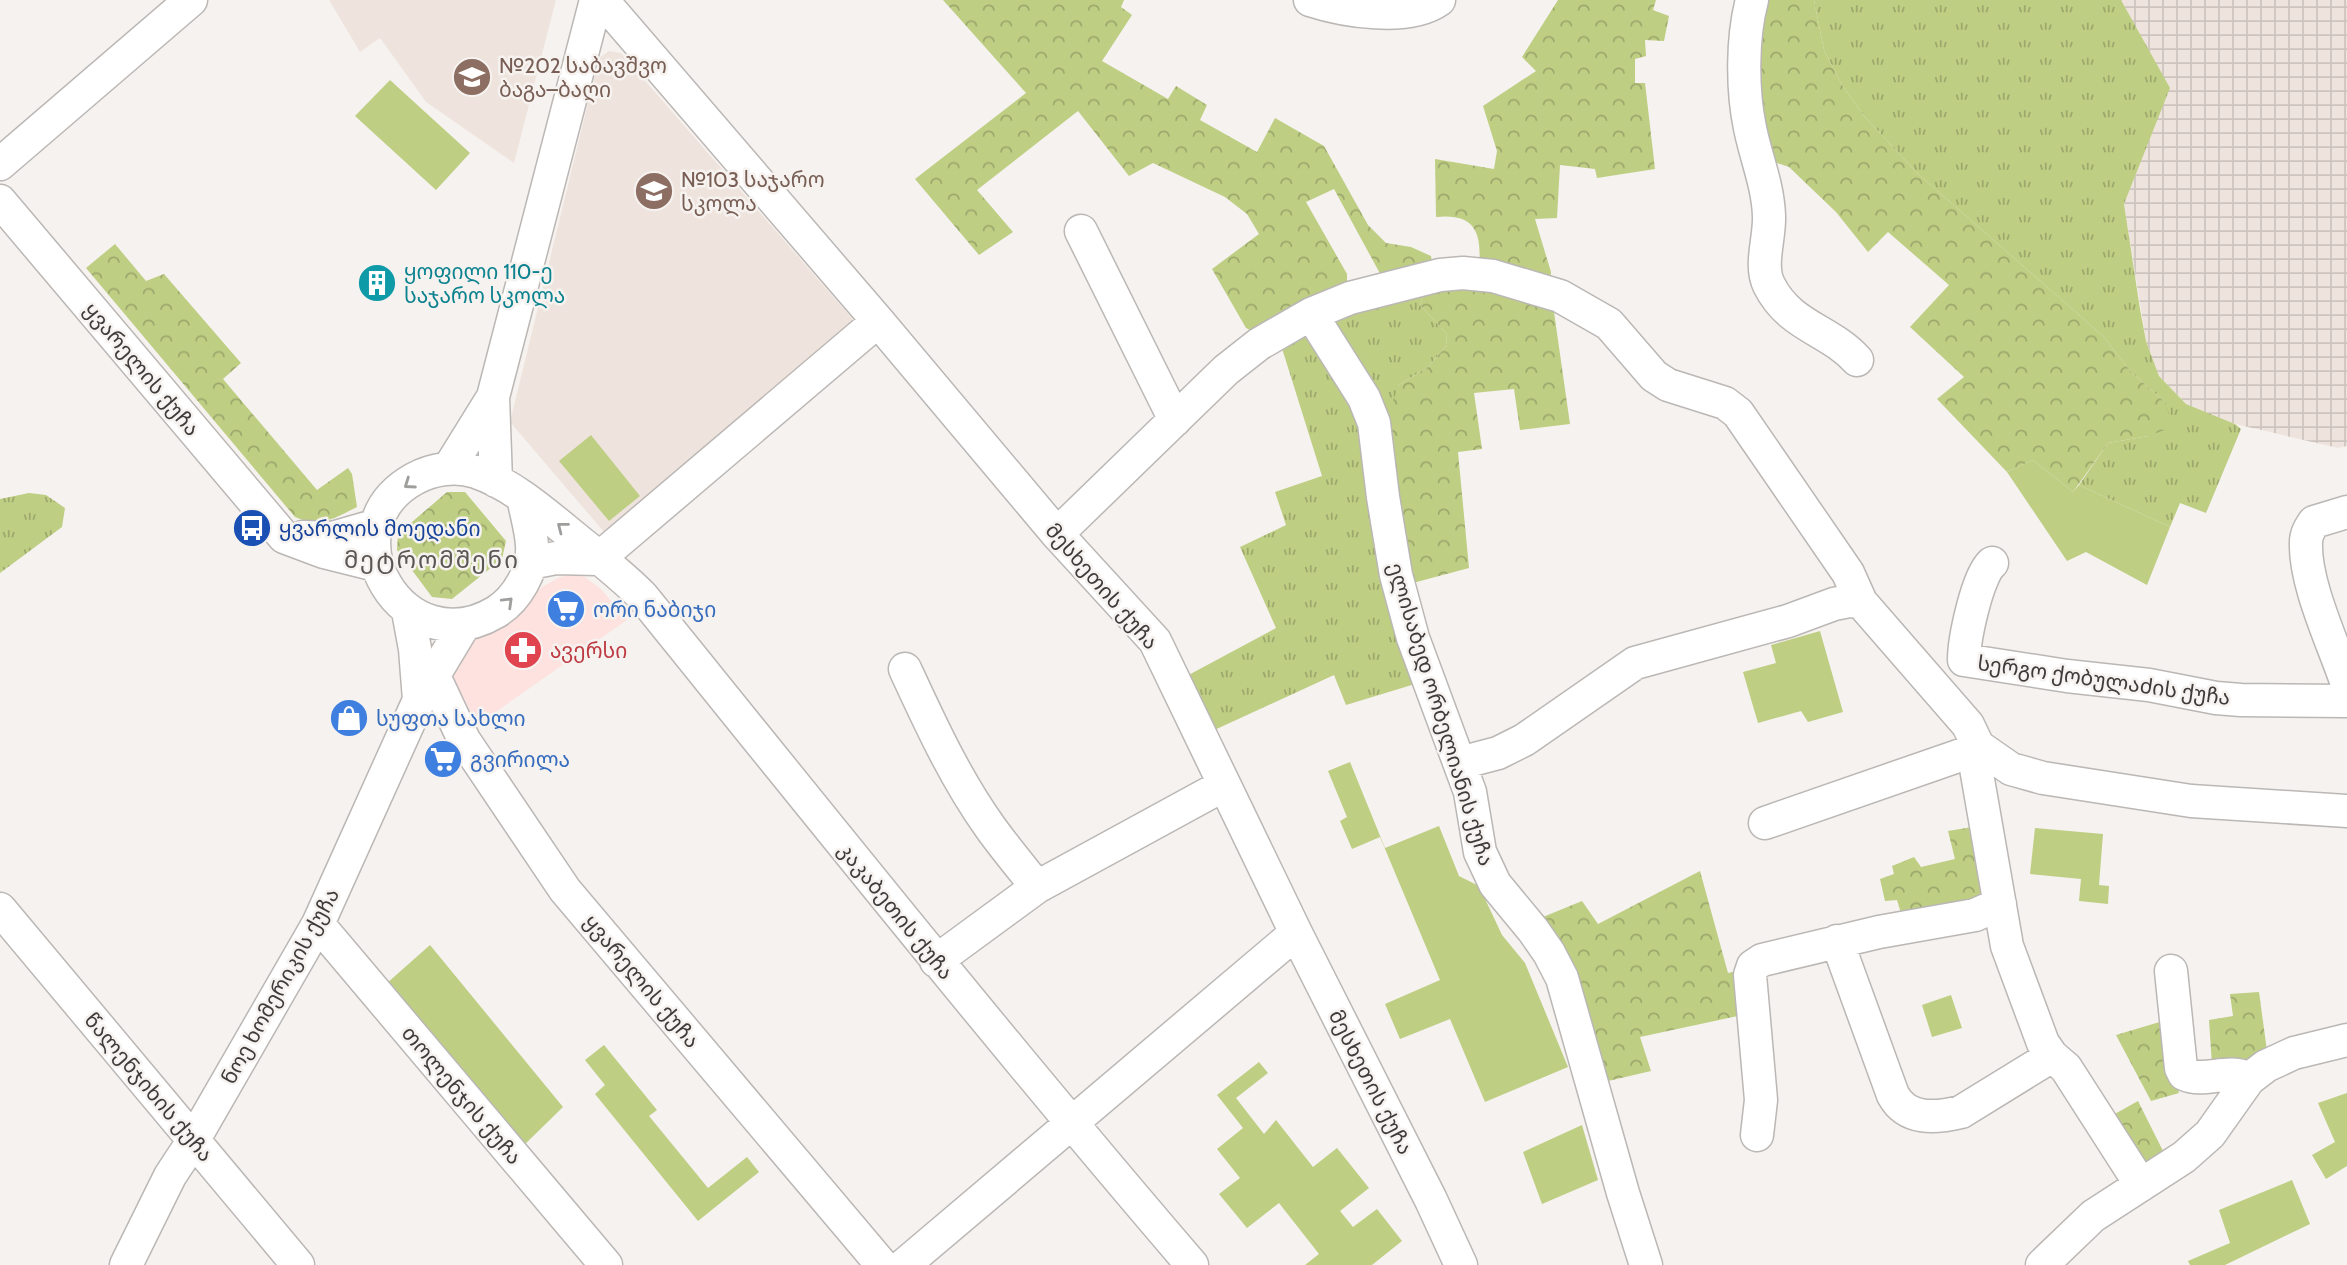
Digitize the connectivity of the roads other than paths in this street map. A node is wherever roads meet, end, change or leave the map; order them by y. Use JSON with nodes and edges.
{"nodes":[{"id":1,"x":191,"y":0,"type":"edge"},
{"id":2,"x":596,"y":0,"type":"edge"},
{"id":3,"x":602,"y":0,"type":"edge"},
{"id":4,"x":1310,"y":0,"type":"edge"},
{"id":5,"x":1439,"y":0,"type":"edge"},
{"id":6,"x":1752,"y":0,"type":"edge"},
{"id":7,"x":0,"y":164,"type":"edge"},
{"id":8,"x":0,"y":201,"type":"edge"},
{"id":9,"x":1081,"y":231,"type":"dead end"},
{"id":10,"x":1311,"y":314,"type":"junction"},
{"id":11,"x":877,"y":321,"type":"junction"},
{"id":12,"x":1857,"y":360,"type":"dead end"},
{"id":13,"x":494,"y":397,"type":"junction"},
{"id":14,"x":1175,"y":420,"type":"junction"},
{"id":15,"x":449,"y":468,"type":"junction"},
{"id":16,"x":496,"y":481,"type":"junction"},
{"id":17,"x":523,"y":497,"type":"junction"},
{"id":18,"x":2347,"y":512,"type":"edge"},
{"id":19,"x":377,"y":525,"type":"junction"},
{"id":20,"x":1057,"y":534,"type":"junction"},
{"id":21,"x":284,"y":537,"type":"junction"},
{"id":22,"x":598,"y":559,"type":"junction"},
{"id":23,"x":530,"y":563,"type":"junction"},
{"id":24,"x":1992,"y":563,"type":"dead end"},
{"id":25,"x":376,"y":565,"type":"junction"},
{"id":26,"x":1861,"y":601,"type":"junction"},
{"id":27,"x":408,"y":611,"type":"junction"},
{"id":28,"x":464,"y":625,"type":"junction"},
{"id":29,"x":905,"y":669,"type":"dead end"},
{"id":30,"x":2347,"y":684,"type":"edge"},
{"id":31,"x":427,"y":688,"type":"junction"},
{"id":32,"x":2347,"y":701,"type":"edge"},
{"id":33,"x":1977,"y":752,"type":"junction"},
{"id":34,"x":1460,"y":763,"type":"junction"},
{"id":35,"x":1224,"y":785,"type":"junction"},
{"id":36,"x":2347,"y":811,"type":"edge"},
{"id":37,"x":1765,"y":823,"type":"dead end"},
{"id":38,"x":1037,"y":887,"type":"junction"},
{"id":39,"x":2000,"y":904,"type":"junction"},
{"id":40,"x":0,"y":909,"type":"edge"},
{"id":41,"x":318,"y":924,"type":"junction"},
{"id":42,"x":1296,"y":933,"type":"junction"},
{"id":43,"x":1837,"y":941,"type":"junction"},
{"id":44,"x":936,"y":961,"type":"junction"},
{"id":45,"x":2171,"y":971,"type":"dead end"},
{"id":46,"x":2347,"y":1040,"type":"edge"},
{"id":47,"x":2052,"y":1056,"type":"junction"},
{"id":48,"x":2249,"y":1079,"type":"junction"},
{"id":49,"x":1070,"y":1124,"type":"junction"},
{"id":50,"x":1757,"y":1135,"type":"dead end"},
{"id":51,"x":193,"y":1141,"type":"junction"},
{"id":52,"x":2141,"y":1185,"type":"junction"},
{"id":53,"x":126,"y":1265,"type":"edge"},
{"id":54,"x":298,"y":1265,"type":"edge"},
{"id":55,"x":606,"y":1265,"type":"edge"},
{"id":56,"x":882,"y":1265,"type":"edge"},
{"id":57,"x":904,"y":1265,"type":"edge"},
{"id":58,"x":1192,"y":1265,"type":"edge"},
{"id":59,"x":1461,"y":1265,"type":"edge"},
{"id":60,"x":1646,"y":1265,"type":"edge"},
{"id":61,"x":2042,"y":1265,"type":"edge"}],
"edges":[{"from":1,"to":7,"type":"street"},
{"from":2,"to":13,"type":"street"},
{"from":3,"to":11,"type":"street","name":"მესხეთის ქუჩა"},
{"from":4,"to":5,"type":"street"},
{"from":6,"to":12,"type":"street"},
{"from":8,"to":21,"type":"street","name":"ყვარელის ქუჩა"},
{"from":9,"to":14,"type":"street"},
{"from":10,"to":14,"type":"street"},
{"from":10,"to":26,"type":"street"},
{"from":10,"to":34,"type":"street","name":"ელისაბედ ორბელიანის ქუჩა"},
{"from":11,"to":20,"type":"street","name":"მესხეთის ქუჩა"},
{"from":11,"to":22,"type":"street"},
{"from":13,"to":15,"type":"street"},
{"from":13,"to":16,"type":"street"},
{"from":14,"to":20,"type":"street"},
{"from":15,"to":16,"type":"street"},
{"from":15,"to":19,"type":"street","one_way":true},
{"from":16,"to":17,"type":"street"},
{"from":22,"to":17,"type":"street","name":"კაკაბეთის ქუჩა","one_way":true},
{"from":17,"to":23,"type":"street"},
{"from":18,"to":30,"type":"street"},
{"from":19,"to":21,"type":"street"},
{"from":19,"to":25,"type":"street"},
{"from":20,"to":35,"type":"street","name":"მესხეთის ქუჩა"},
{"from":21,"to":25,"type":"street","name":"ყვარელის ქუჩა"},
{"from":22,"to":23,"type":"street"},
{"from":22,"to":44,"type":"street","name":"კაკაბეთის ქუჩა"},
{"from":28,"to":23,"type":"street","one_way":true},
{"from":24,"to":32,"type":"street","name":"სერგო ქობულაძის ქუჩა"},
{"from":25,"to":27,"type":"street"},
{"from":26,"to":33,"type":"street"},
{"from":26,"to":34,"type":"street"},
{"from":27,"to":28,"type":"street"},
{"from":27,"to":31,"type":"street","name":"ნოე ხომერიკის ქუჩა"},
{"from":28,"to":31,"type":"street","name":"ნოე ხომერიკის ქუჩა"},
{"from":29,"to":38,"type":"street"},
{"from":31,"to":41,"type":"street","name":"ნოე ხომერიკის ქუჩა"},
{"from":31,"to":56,"type":"street","name":"ყვარელის ქუჩა"},
{"from":33,"to":36,"type":"street"},
{"from":33,"to":37,"type":"street"},
{"from":33,"to":39,"type":"street"},
{"from":34,"to":60,"type":"street","name":"ელისაბედ ორბელიანის ქუჩა"},
{"from":35,"to":38,"type":"street"},
{"from":35,"to":42,"type":"street","name":"მესხეთის ქუჩა"},
{"from":38,"to":44,"type":"street"},
{"from":39,"to":43,"type":"street"},
{"from":39,"to":47,"type":"street"},
{"from":40,"to":51,"type":"street","name":"წალენჯიხის ქუჩა"},
{"from":41,"to":51,"type":"street","name":"ნოე ხომერიკის ქუჩა"},
{"from":41,"to":55,"type":"street","name":"თოლენჯის ქუჩა"},
{"from":42,"to":49,"type":"street"},
{"from":42,"to":59,"type":"street","name":"მესხეთის ქუჩა"},
{"from":43,"to":47,"type":"street"},
{"from":43,"to":50,"type":"street"},
{"from":44,"to":49,"type":"street","name":"კაკაბეთის ქუჩა"},
{"from":45,"to":48,"type":"street"},
{"from":46,"to":48,"type":"street"},
{"from":47,"to":52,"type":"street"},
{"from":48,"to":52,"type":"street"},
{"from":49,"to":57,"type":"street"},
{"from":49,"to":58,"type":"street","name":"კაკაბეთის ქუჩა"},
{"from":51,"to":53,"type":"street","name":"ნოე ხომერიკის ქუჩა"},
{"from":51,"to":54,"type":"street","name":"წალენჯიხის ქუჩა"},
{"from":52,"to":61,"type":"street"}]}
